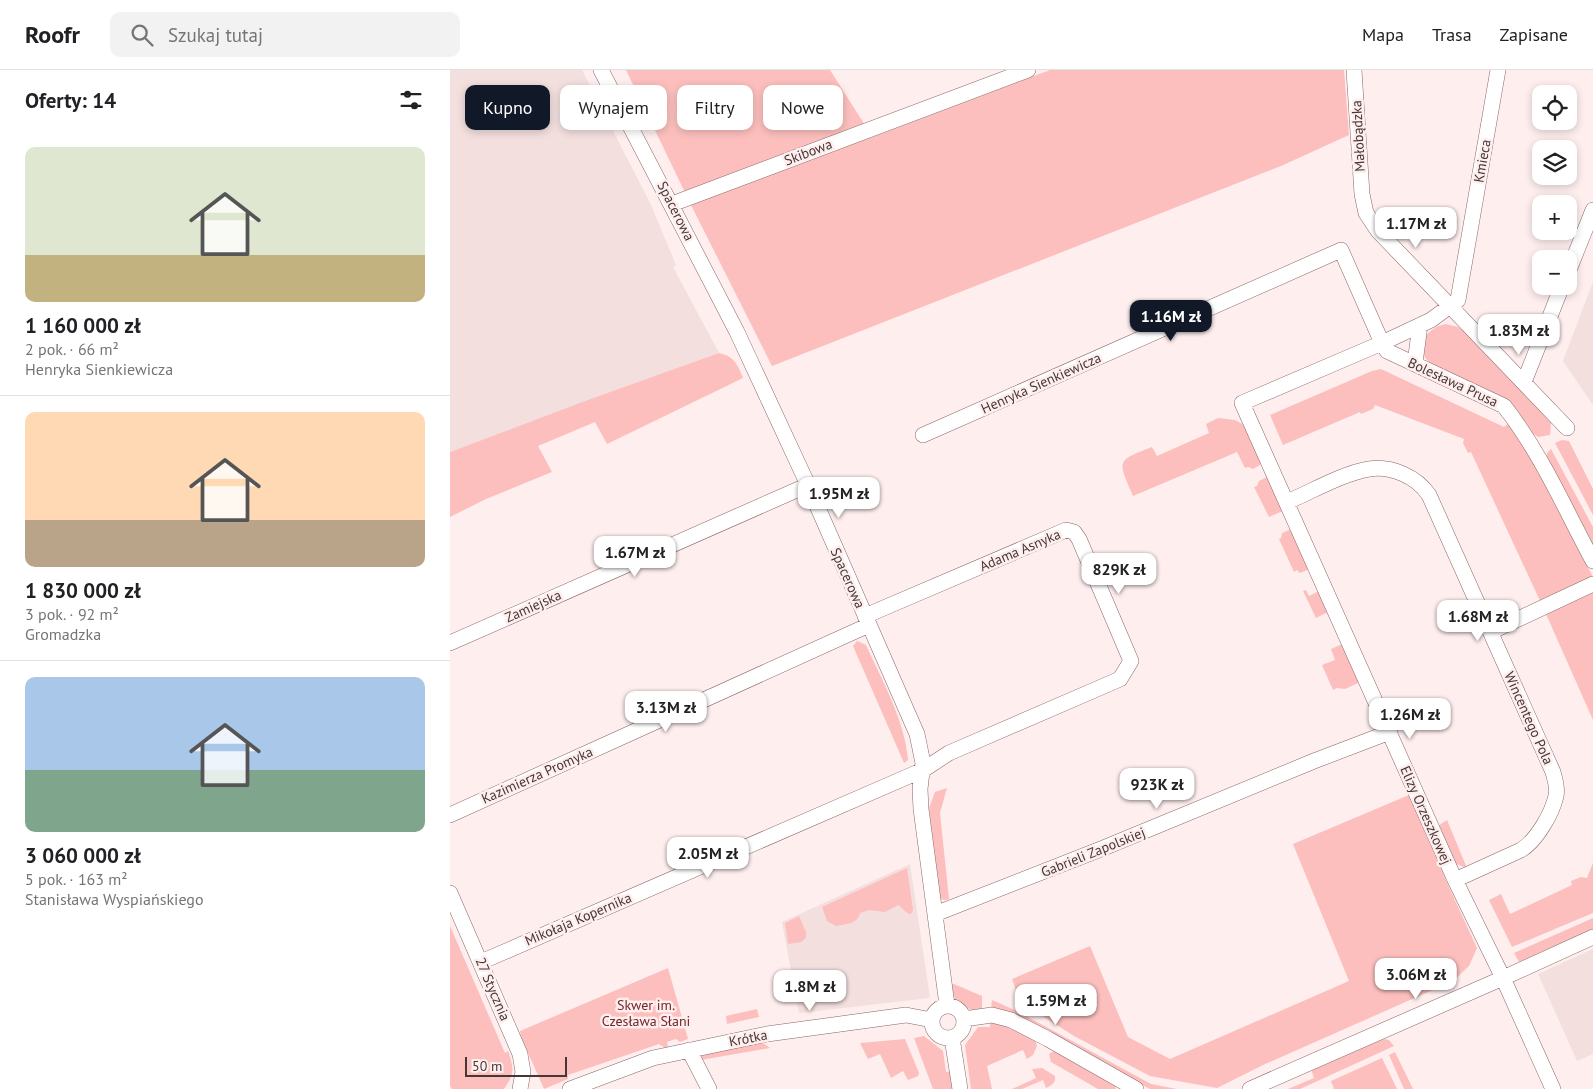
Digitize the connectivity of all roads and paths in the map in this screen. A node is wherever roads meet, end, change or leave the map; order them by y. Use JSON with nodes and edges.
{"nodes":[{"id":1,"x":601,"y":70,"type":"edge"},
{"id":2,"x":1028,"y":70,"type":"edge"},
{"id":3,"x":1354,"y":70,"type":"edge"},
{"id":4,"x":1498,"y":70,"type":"edge"},
{"id":5,"x":672,"y":204,"type":"junction"},
{"id":6,"x":1593,"y":210,"type":"edge"},
{"id":7,"x":1577,"y":250,"type":"edge"},
{"id":8,"x":1558,"y":295,"type":"edge"},
{"id":9,"x":1449,"y":306,"type":"junction"},
{"id":10,"x":1420,"y":325,"type":"junction"},
{"id":11,"x":1382,"y":343,"type":"junction"},
{"id":12,"x":1415,"y":363,"type":"junction"},
{"id":13,"x":1524,"y":382,"type":"junction"},
{"id":14,"x":1567,"y":428,"type":"dead end"},
{"id":15,"x":923,"y":435,"type":"dead end"},
{"id":16,"x":808,"y":485,"type":"junction"},
{"id":17,"x":1286,"y":502,"type":"junction"},
{"id":18,"x":1593,"y":561,"type":"edge"},
{"id":19,"x":1593,"y":584,"type":"edge"},
{"id":20,"x":867,"y":620,"type":"junction"},
{"id":21,"x":1497,"y":629,"type":"dead end"},
{"id":22,"x":450,"y":643,"type":"edge"},
{"id":23,"x":1390,"y":732,"type":"junction"},
{"id":24,"x":923,"y":770,"type":"junction"},
{"id":25,"x":450,"y":815,"type":"edge"},
{"id":26,"x":1455,"y":880,"type":"junction"},
{"id":27,"x":450,"y":892,"type":"edge"},
{"id":28,"x":935,"y":914,"type":"junction"},
{"id":29,"x":1593,"y":937,"type":"edge"},
{"id":30,"x":481,"y":962,"type":"junction"},
{"id":31,"x":1503,"y":978,"type":"junction"},
{"id":32,"x":947,"y":1006,"type":"junction"},
{"id":33,"x":964,"y":1018,"type":"junction"},
{"id":34,"x":932,"y":1020,"type":"junction"},
{"id":35,"x":952,"y":1038,"type":"junction"},
{"id":36,"x":689,"y":1050,"type":"junction"},
{"id":37,"x":520,"y":1089,"type":"edge"},
{"id":38,"x":570,"y":1089,"type":"edge"},
{"id":39,"x":710,"y":1089,"type":"edge"},
{"id":40,"x":960,"y":1089,"type":"edge"},
{"id":41,"x":1136,"y":1089,"type":"edge"},
{"id":42,"x":1250,"y":1089,"type":"edge"},
{"id":43,"x":1553,"y":1089,"type":"edge"}],
"edges":[{"from":1,"to":5,"type":"street","name":"Spacerowa"},
{"from":2,"to":5,"type":"street","name":"Skibowa"},
{"from":3,"to":9,"type":"street","name":"Małobądzka"},
{"from":4,"to":9,"type":"street","name":"Kmieca"},
{"from":5,"to":16,"type":"street","name":"Spacerowa"},
{"from":6,"to":7,"type":"street"},
{"from":8,"to":13,"type":"street"},
{"from":9,"to":10,"type":"street"},
{"from":9,"to":13,"type":"street","name":"Małobądzka"},
{"from":10,"to":11,"type":"street"},
{"from":10,"to":12,"type":"street"},
{"from":11,"to":12,"type":"street","name":"Bolesława Prusa"},
{"from":11,"to":15,"type":"street","name":"Henryka Sienkiewicza"},
{"from":11,"to":17,"type":"street","name":"Elizy Orzeszkowej"},
{"from":12,"to":18,"type":"street","name":"Bolesława Prusa"},
{"from":13,"to":14,"type":"street","name":"Małobądzka"},
{"from":16,"to":20,"type":"street","name":"Spacerowa"},
{"from":16,"to":22,"type":"street","name":"Zamiejska"},
{"from":17,"to":23,"type":"street","name":"Elizy Orzeszkowej"},
{"from":17,"to":26,"type":"street","name":"Wincentego Pola"},
{"from":19,"to":21,"type":"street"},
{"from":20,"to":24,"type":"street","name":"Spacerowa"},
{"from":20,"to":24,"type":"street","name":"Adama Asnyka"},
{"from":20,"to":25,"type":"street","name":"Kazimierza Promyka"},
{"from":23,"to":26,"type":"street","name":"Elizy Orzeszkowej"},
{"from":23,"to":28,"type":"street","name":"Gabrieli Zapolskiej"},
{"from":24,"to":28,"type":"street","name":"Spacerowa"},
{"from":24,"to":30,"type":"street","name":"Mikołaja Kopernika"},
{"from":26,"to":31,"type":"street","name":"Elizy Orzeszkowej"},
{"from":27,"to":30,"type":"street","name":"27 Stycznia"},
{"from":28,"to":32,"type":"street","name":"Spacerowa"},
{"from":29,"to":31,"type":"street"},
{"from":30,"to":37,"type":"street","name":"27 Stycznia"},
{"from":31,"to":42,"type":"street"},
{"from":31,"to":43,"type":"street","name":"Elizy Orzeszkowej"},
{"from":32,"to":33,"type":"street"},
{"from":32,"to":34,"type":"street"},
{"from":33,"to":35,"type":"street"},
{"from":33,"to":41,"type":"street"},
{"from":34,"to":35,"type":"street"},
{"from":34,"to":36,"type":"street","name":"Krótka"},
{"from":35,"to":40,"type":"street"},
{"from":36,"to":38,"type":"street","name":"Krótka"},
{"from":36,"to":39,"type":"street"}]}
